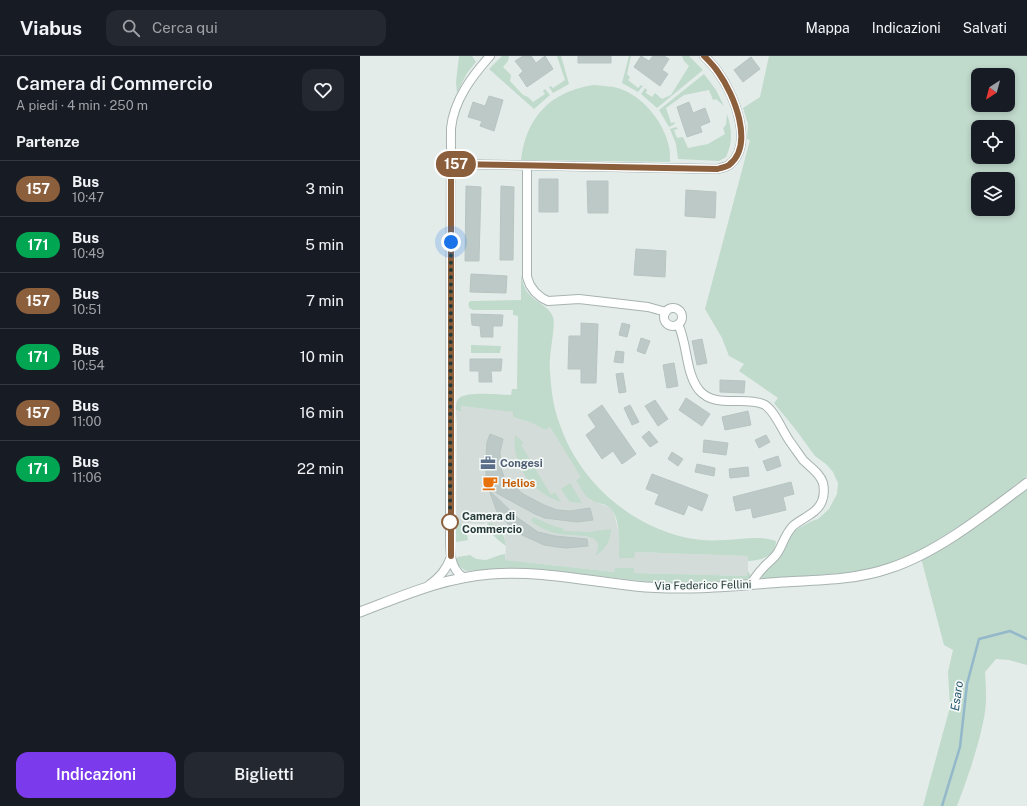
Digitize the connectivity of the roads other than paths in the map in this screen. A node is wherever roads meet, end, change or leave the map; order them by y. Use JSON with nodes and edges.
{"nodes":[{"id":1,"x":490,"y":56,"type":"edge"},
{"id":2,"x":704,"y":56,"type":"edge"},
{"id":3,"x":451,"y":164,"type":"junction"},
{"id":4,"x":527,"y":166,"type":"junction"},
{"id":5,"x":666,"y":312,"type":"junction"},
{"id":6,"x":678,"y":324,"type":"junction"},
{"id":7,"x":1027,"y":483,"type":"edge"},
{"id":8,"x":451,"y":556,"type":"junction"},
{"id":9,"x":463,"y":577,"type":"junction"},
{"id":10,"x":429,"y":585,"type":"junction"},
{"id":11,"x":750,"y":585,"type":"junction"},
{"id":12,"x":360,"y":612,"type":"edge"}],
"edges":[{"from":1,"to":3,"type":"street"},
{"from":2,"to":4,"type":"street"},
{"from":3,"to":4,"type":"street"},
{"from":3,"to":8,"type":"street"},
{"from":4,"to":5,"type":"street"},
{"from":5,"to":6,"type":"street"},
{"from":5,"to":6,"type":"street"},
{"from":6,"to":11,"type":"street"},
{"from":7,"to":11,"type":"street","name":"Via Federico Fellini"},
{"from":8,"to":9,"type":"street"},
{"from":8,"to":10,"type":"street"},
{"from":9,"to":10,"type":"street","name":"Via Federico Fellini"},
{"from":9,"to":11,"type":"street","name":"Via Federico Fellini"},
{"from":10,"to":12,"type":"street","name":"Via Federico Fellini"}]}
